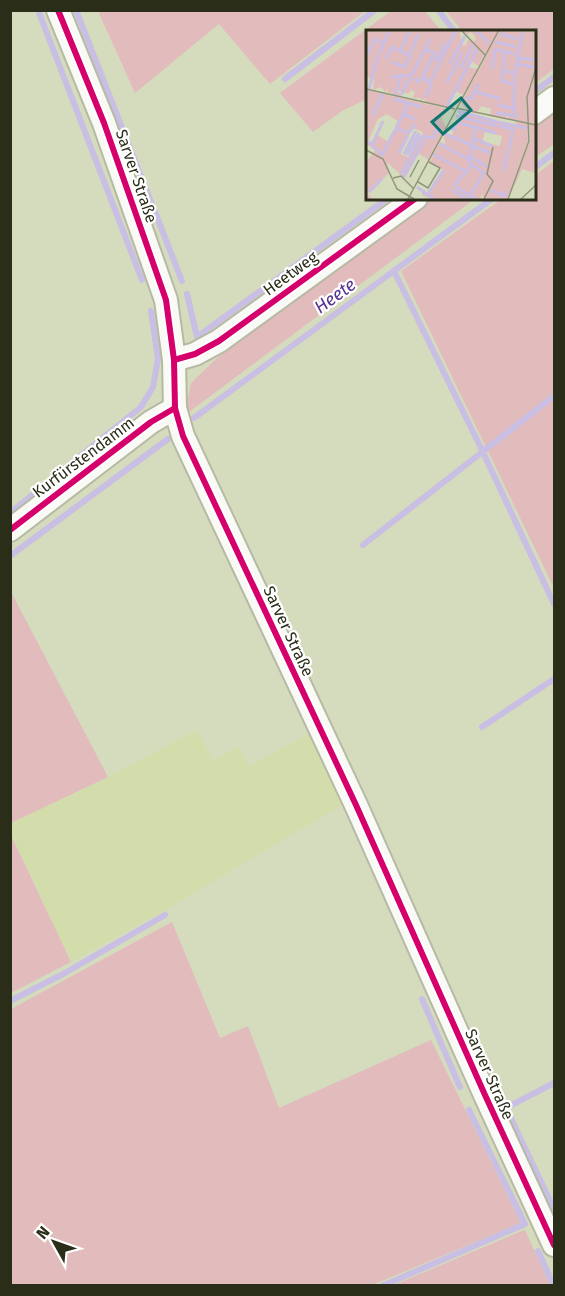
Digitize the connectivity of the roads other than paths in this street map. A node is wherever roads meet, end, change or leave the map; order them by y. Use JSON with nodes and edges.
{"nodes":[{"id":1,"x":58,"y":10,"type":"edge"},
{"id":2,"x":555,"y":98,"type":"edge"},
{"id":3,"x":535,"y":112,"type":"edge"},
{"id":4,"x":413,"y":200,"type":"edge"},
{"id":5,"x":174,"y":360,"type":"junction"},
{"id":6,"x":175,"y":408,"type":"junction"},
{"id":7,"x":10,"y":530,"type":"edge"},
{"id":8,"x":555,"y":1245,"type":"edge"}],
"edges":[{"from":1,"to":5,"type":"street","name":"Sarver Straße"},
{"from":2,"to":3,"type":"street"},
{"from":4,"to":5,"type":"street","name":"Heetweg"},
{"from":5,"to":6,"type":"street","name":"Sarver Straße"},
{"from":6,"to":7,"type":"street","name":"Kurfürstendamm"},
{"from":6,"to":8,"type":"street","name":"Sarver Straße"}]}
